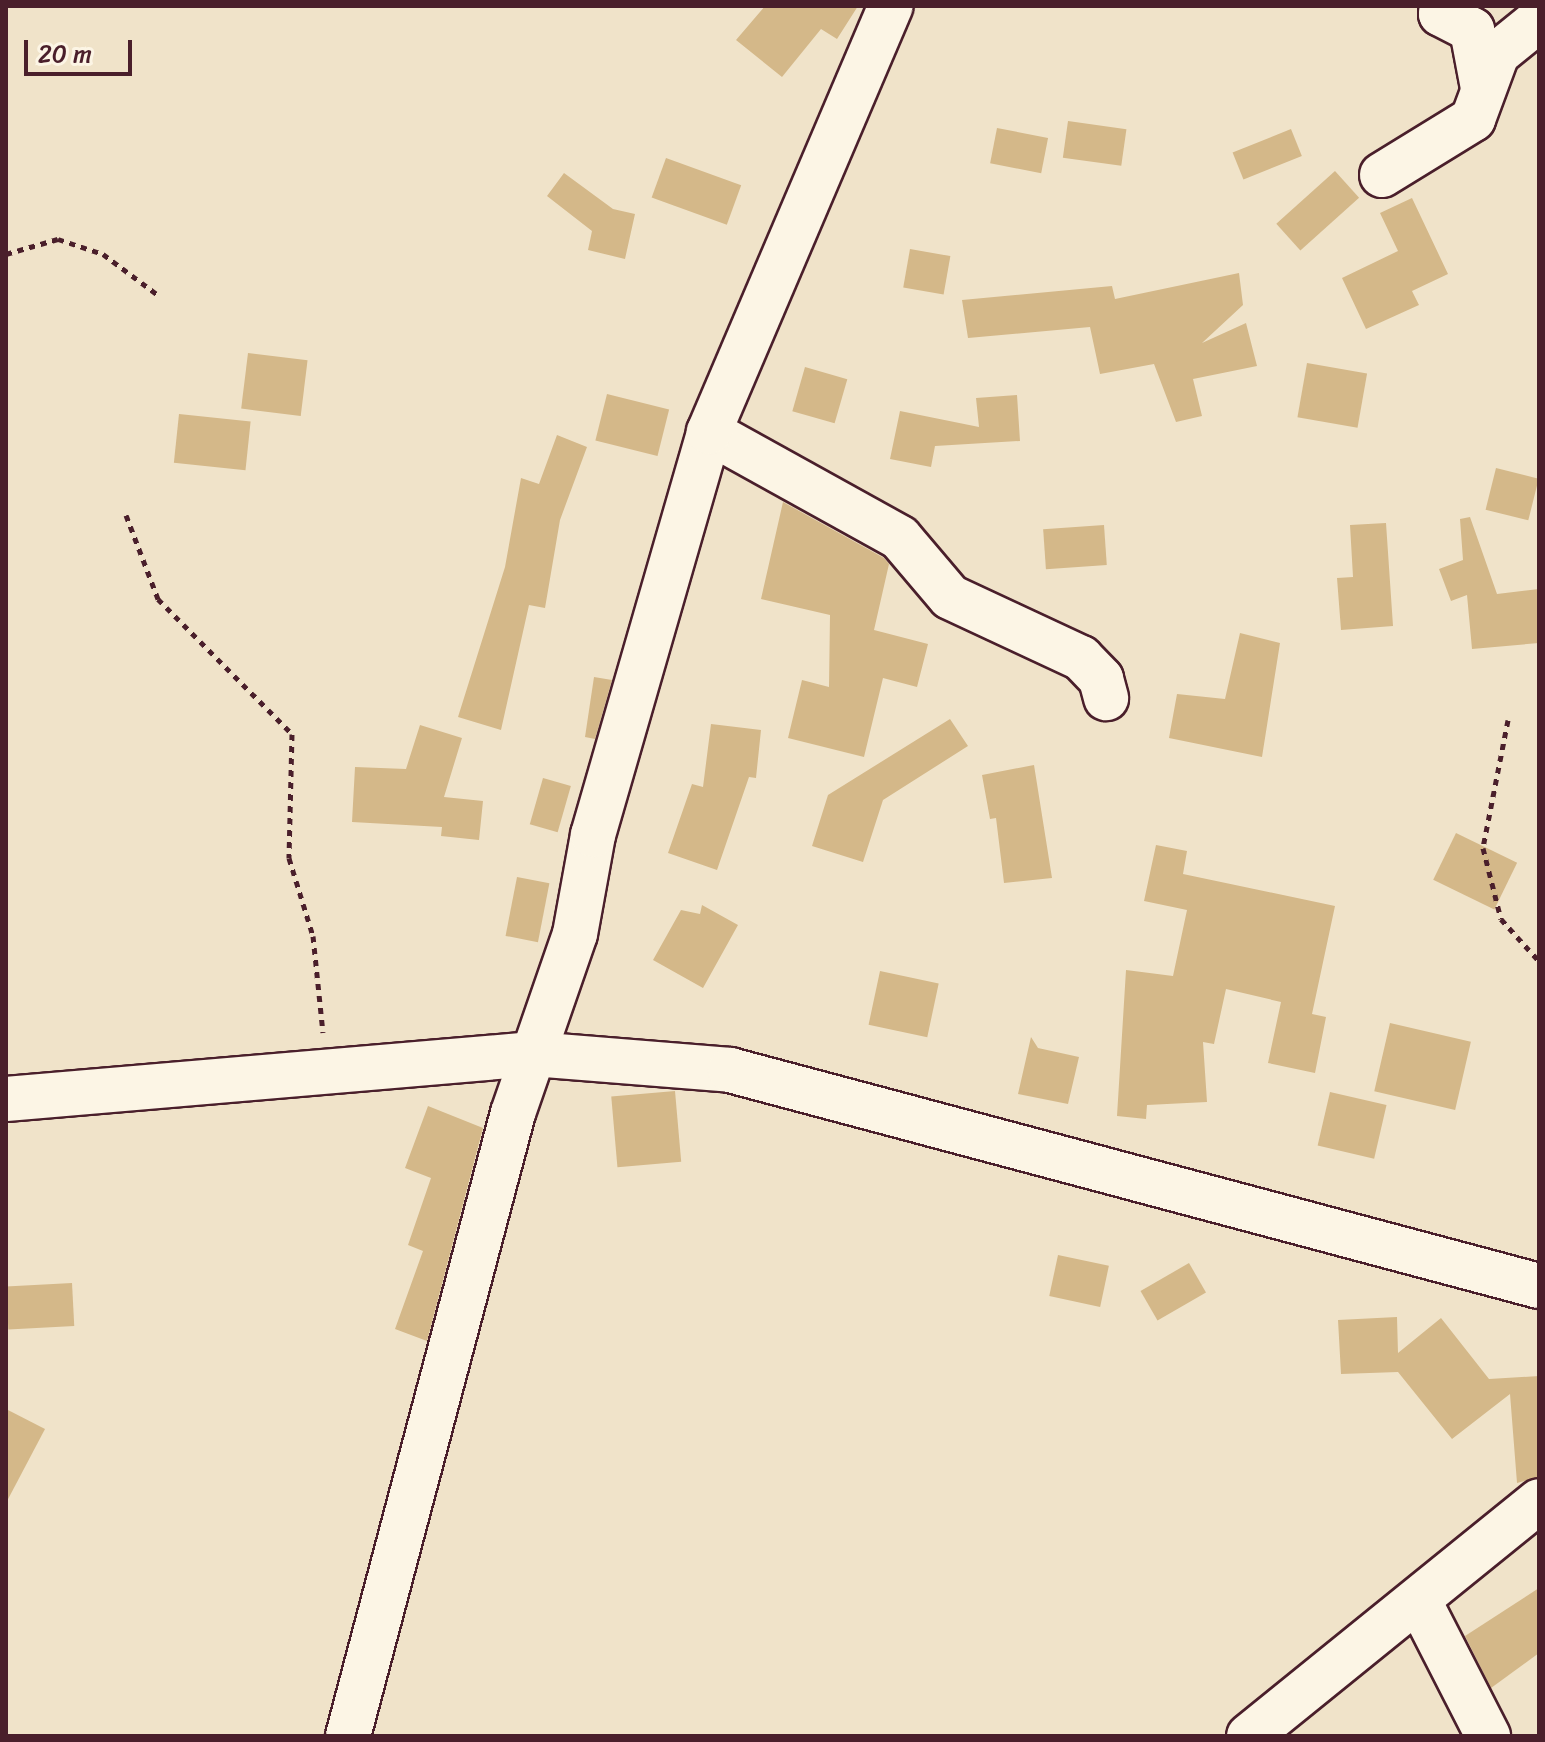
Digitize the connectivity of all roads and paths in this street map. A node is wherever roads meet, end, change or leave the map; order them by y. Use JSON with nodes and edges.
{"nodes":[{"id":1,"x":891,"y":6,"type":"edge"},
{"id":2,"x":1442,"y":6,"type":"edge"},
{"id":3,"x":1539,"y":20,"type":"edge"},
{"id":4,"x":1483,"y":88,"type":"junction"},
{"id":5,"x":1382,"y":175,"type":"dead end"},
{"id":6,"x":6,"y":254,"type":"edge"},
{"id":7,"x":158,"y":295,"type":"dead end"},
{"id":8,"x":709,"y":432,"type":"junction"},
{"id":9,"x":126,"y":515,"type":"dead end"},
{"id":10,"x":1106,"y":698,"type":"dead end"},
{"id":11,"x":1508,"y":720,"type":"dead end"},
{"id":12,"x":1539,"y":961,"type":"edge"},
{"id":13,"x":533,"y":1054,"type":"junction"},
{"id":14,"x":329,"y":1069,"type":"junction"},
{"id":15,"x":6,"y":1099,"type":"edge"},
{"id":16,"x":1539,"y":1286,"type":"edge"},
{"id":17,"x":1539,"y":1501,"type":"edge"},
{"id":18,"x":1419,"y":1601,"type":"junction"},
{"id":19,"x":348,"y":1736,"type":"edge"},
{"id":20,"x":1249,"y":1736,"type":"edge"},
{"id":21,"x":1488,"y":1736,"type":"edge"}],
"edges":[{"from":1,"to":8,"type":"street"},
{"from":2,"to":4,"type":"street"},
{"from":3,"to":4,"type":"street"},
{"from":4,"to":5,"type":"street"},
{"from":6,"to":7,"type":"path"},
{"from":8,"to":10,"type":"street"},
{"from":8,"to":13,"type":"street"},
{"from":9,"to":14,"type":"path"},
{"from":11,"to":12,"type":"path"},
{"from":13,"to":14,"type":"street"},
{"from":13,"to":16,"type":"street"},
{"from":13,"to":19,"type":"street"},
{"from":14,"to":15,"type":"street"},
{"from":17,"to":18,"type":"street"},
{"from":18,"to":20,"type":"street"},
{"from":18,"to":21,"type":"street"}]}
